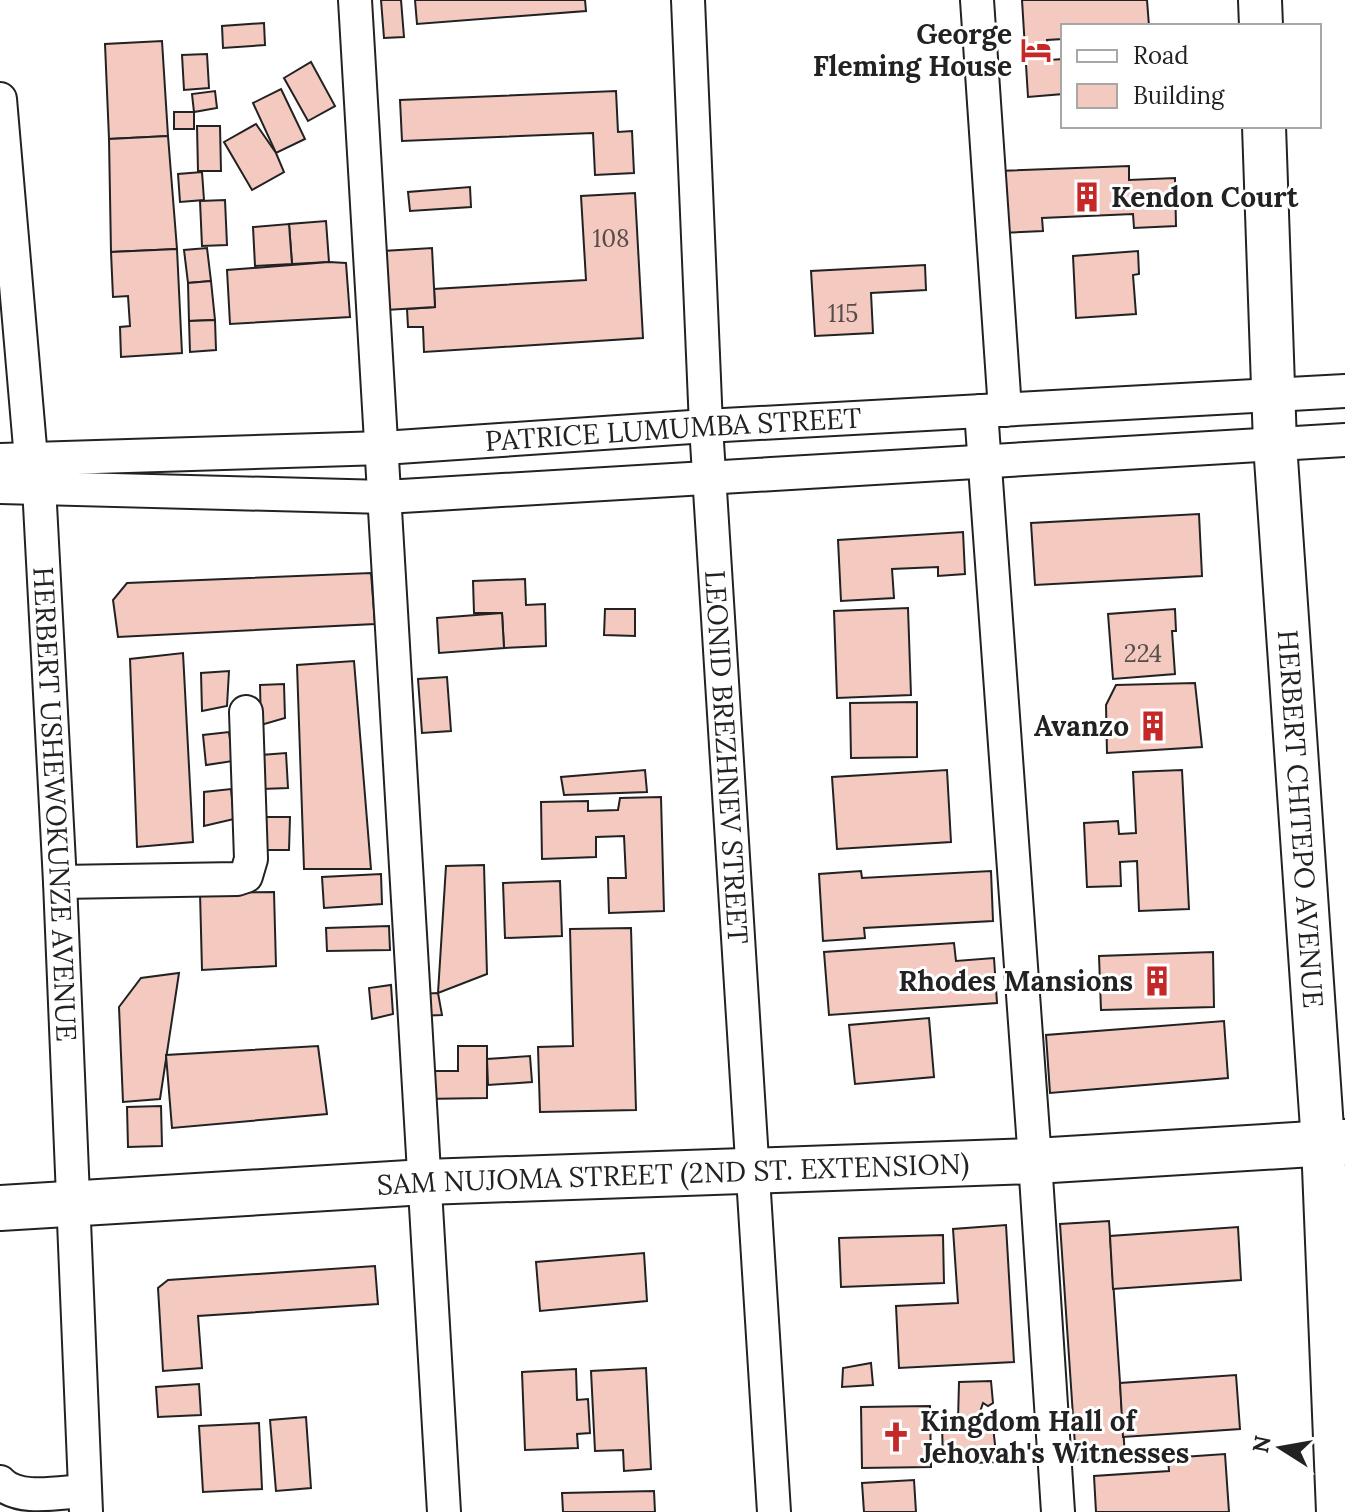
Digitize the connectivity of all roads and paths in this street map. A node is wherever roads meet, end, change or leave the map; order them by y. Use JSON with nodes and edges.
{"nodes":[{"id":1,"x":355,"y":0,"type":"edge"},
{"id":2,"x":688,"y":0,"type":"edge"},
{"id":3,"x":977,"y":0,"type":"edge"},
{"id":4,"x":1260,"y":0,"type":"edge"},
{"id":5,"x":1261,"y":24,"type":"edge"},
{"id":6,"x":0,"y":99,"type":"edge"},
{"id":7,"x":1264,"y":128,"type":"edge"},
{"id":8,"x":1345,"y":391,"type":"edge"},
{"id":9,"x":1273,"y":394,"type":"junction"},
{"id":10,"x":993,"y":410,"type":"junction"},
{"id":11,"x":706,"y":426,"type":"junction"},
{"id":12,"x":1345,"y":440,"type":"edge"},
{"id":13,"x":1275,"y":444,"type":"junction"},
{"id":14,"x":383,"y":448,"type":"junction"},
{"id":15,"x":984,"y":460,"type":"junction"},
{"id":16,"x":23,"y":468,"type":"edge"},
{"id":17,"x":710,"y":476,"type":"junction"},
{"id":18,"x":0,"y":487,"type":"edge"},
{"id":19,"x":385,"y":497,"type":"junction"},
{"id":20,"x":246,"y":712,"type":"dead end"},
{"id":21,"x":60,"y":882,"type":"junction"},
{"id":22,"x":1334,"y":1143,"type":"edge"},
{"id":23,"x":1035,"y":1161,"type":"junction"},
{"id":24,"x":752,"y":1172,"type":"junction"},
{"id":25,"x":425,"y":1182,"type":"junction"},
{"id":26,"x":71,"y":1205,"type":"junction"},
{"id":27,"x":0,"y":1208,"type":"edge"},
{"id":28,"x":0,"y":1482,"type":"edge"},
{"id":29,"x":86,"y":1501,"type":"edge"},
{"id":30,"x":1340,"y":1502,"type":"edge"},
{"id":31,"x":444,"y":1512,"type":"edge"},
{"id":32,"x":774,"y":1512,"type":"edge"},
{"id":33,"x":1058,"y":1512,"type":"edge"}],
"edges":[{"from":1,"to":14,"type":"street"},
{"from":2,"to":11,"type":"street","name":"LEONID BREZHNEV STREET"},
{"from":3,"to":10,"type":"street"},
{"from":4,"to":5,"type":"main road"},
{"from":6,"to":16,"type":"street","name":"HERBERT USHEWOKUNZE AVENUE"},
{"from":7,"to":9,"type":"main road","name":"HERBERT CHITEPO AVENUE"},
{"from":8,"to":9,"type":"street","name":"PATRICE LUMUMBA STREET"},
{"from":9,"to":10,"type":"street","name":"PATRICE LUMUMBA STREET"},
{"from":9,"to":13,"type":"main road","name":"HERBERT CHITEPO AVENUE"},
{"from":10,"to":11,"type":"street","name":"PATRICE LUMUMBA STREET"},
{"from":10,"to":15,"type":"street"},
{"from":11,"to":14,"type":"street","name":"PATRICE LUMUMBA STREET"},
{"from":11,"to":17,"type":"street","name":"LEONID BREZHNEV STREET"},
{"from":12,"to":13,"type":"street","name":"PATRICE LUMUMBA STREET"},
{"from":13,"to":15,"type":"street","name":"PATRICE LUMUMBA STREET"},
{"from":13,"to":22,"type":"main road","name":"HERBERT CHITEPO AVENUE"},
{"from":14,"to":16,"type":"street","name":"PATRICE LUMUMBA STREET"},
{"from":14,"to":19,"type":"street"},
{"from":15,"to":17,"type":"street","name":"PATRICE LUMUMBA STREET"},
{"from":15,"to":23,"type":"street"},
{"from":16,"to":18,"type":"street","name":"PATRICE LUMUMBA STREET"},
{"from":16,"to":19,"type":"street","name":"PATRICE LUMUMBA STREET"},
{"from":16,"to":21,"type":"street","name":"HERBERT USHEWOKUNZE AVENUE"},
{"from":17,"to":19,"type":"street","name":"PATRICE LUMUMBA STREET"},
{"from":17,"to":24,"type":"street","name":"LEONID BREZHNEV STREET"},
{"from":19,"to":25,"type":"street"},
{"from":20,"to":21,"type":"street"},
{"from":21,"to":26,"type":"street","name":"HERBERT USHEWOKUNZE AVENUE"},
{"from":22,"to":23,"type":"highway","name":"SAM NUJOMA STREET (2ND ST. EXTENSION)"},
{"from":22,"to":30,"type":"main road","name":"HERBERT CHITEPO AVENUE"},
{"from":23,"to":24,"type":"highway","name":"SAM NUJOMA STREET (2ND ST. EXTENSION)"},
{"from":23,"to":33,"type":"street"},
{"from":24,"to":25,"type":"highway","name":"SAM NUJOMA STREET (2ND ST. EXTENSION)"},
{"from":24,"to":32,"type":"street","name":"LEONID BREZHNEV STREET"},
{"from":25,"to":26,"type":"highway","name":"SAM NUJOMA STREET (2ND ST. EXTENSION)"},
{"from":25,"to":31,"type":"street"},
{"from":26,"to":27,"type":"highway","name":"SAM NUJOMA STREET (2ND ST. EXTENSION)"},
{"from":26,"to":29,"type":"street","name":"HERBERT USHEWOKUNZE AVENUE"},
{"from":28,"to":29,"type":"street"}]}
